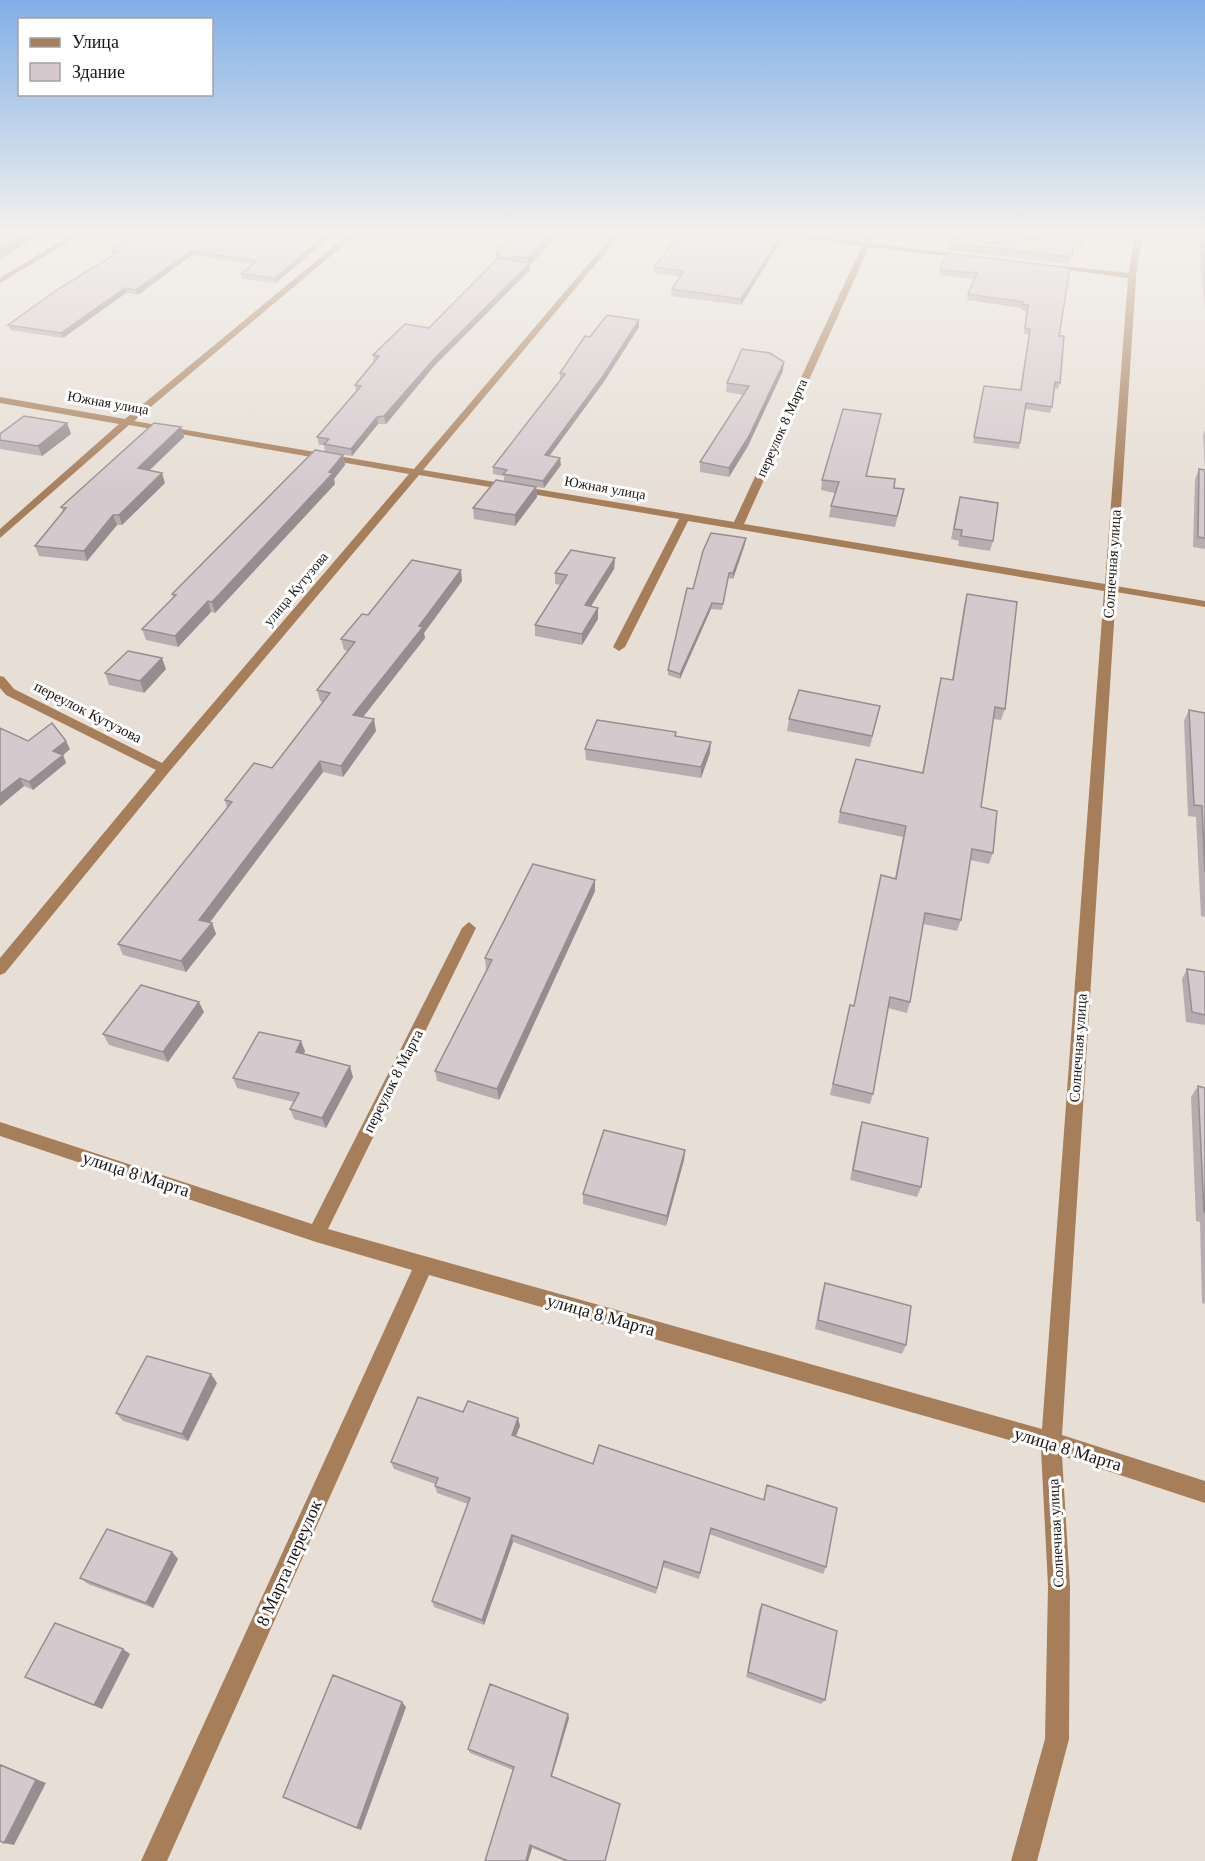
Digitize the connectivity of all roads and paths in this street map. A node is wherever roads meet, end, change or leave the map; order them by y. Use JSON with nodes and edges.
{"nodes":[{"id":1,"x":249,"y":320,"type":"edge"},
{"id":2,"x":545,"y":320,"type":"edge"},
{"id":3,"x":832,"y":320,"type":"edge"},
{"id":4,"x":1129,"y":320,"type":"edge"},
{"id":5,"x":0,"y":400,"type":"edge"},
{"id":6,"x":126,"y":422,"type":"junction"},
{"id":7,"x":416,"y":472,"type":"junction"},
{"id":8,"x":685,"y":517,"type":"junction"},
{"id":9,"x":738,"y":526,"type":"junction"},
{"id":10,"x":0,"y":535,"type":"edge"},
{"id":11,"x":1111,"y":587,"type":"junction"},
{"id":12,"x":1205,"y":604,"type":"edge"},
{"id":13,"x":619,"y":647,"type":"dead end"},
{"id":14,"x":0,"y":680,"type":"edge"},
{"id":15,"x":164,"y":769,"type":"junction"},
{"id":16,"x":470,"y":928,"type":"dead end"},
{"id":17,"x":0,"y":969,"type":"edge"},
{"id":18,"x":0,"y":1129,"type":"edge"},
{"id":19,"x":316,"y":1234,"type":"junction"},
{"id":20,"x":424,"y":1265,"type":"junction"},
{"id":21,"x":1051,"y":1443,"type":"junction"},
{"id":22,"x":1205,"y":1492,"type":"edge"},
{"id":23,"x":154,"y":1861,"type":"edge"},
{"id":24,"x":1024,"y":1861,"type":"edge"}],
"edges":[{"from":1,"to":6,"type":"street"},
{"from":2,"to":7,"type":"street","name":"улица Кутузова"},
{"from":3,"to":9,"type":"street","name":"переулок 8 Марта"},
{"from":4,"to":11,"type":"street","name":"Солнечная улица"},
{"from":5,"to":6,"type":"street","name":"Южная улица"},
{"from":6,"to":7,"type":"street","name":"Южная улица"},
{"from":6,"to":10,"type":"street"},
{"from":7,"to":8,"type":"street","name":"Южная улица"},
{"from":7,"to":15,"type":"street","name":"улица Кутузова"},
{"from":8,"to":9,"type":"street","name":"Южная улица"},
{"from":8,"to":13,"type":"street"},
{"from":9,"to":11,"type":"street","name":"Южная улица"},
{"from":11,"to":12,"type":"street","name":"Южная улица"},
{"from":11,"to":21,"type":"street","name":"Солнечная улица"},
{"from":14,"to":15,"type":"street","name":"переулок Кутузова"},
{"from":15,"to":17,"type":"street","name":"улица Кутузова"},
{"from":16,"to":19,"type":"street","name":"переулок 8 Марта"},
{"from":18,"to":19,"type":"street","name":"улица 8 Марта"},
{"from":19,"to":20,"type":"street","name":"улица 8 Марта"},
{"from":20,"to":21,"type":"street","name":"улица 8 Марта"},
{"from":20,"to":23,"type":"street","name":"8 Марта переулок"},
{"from":21,"to":22,"type":"street","name":"улица 8 Марта"},
{"from":21,"to":24,"type":"street","name":"Солнечная улица"}]}
